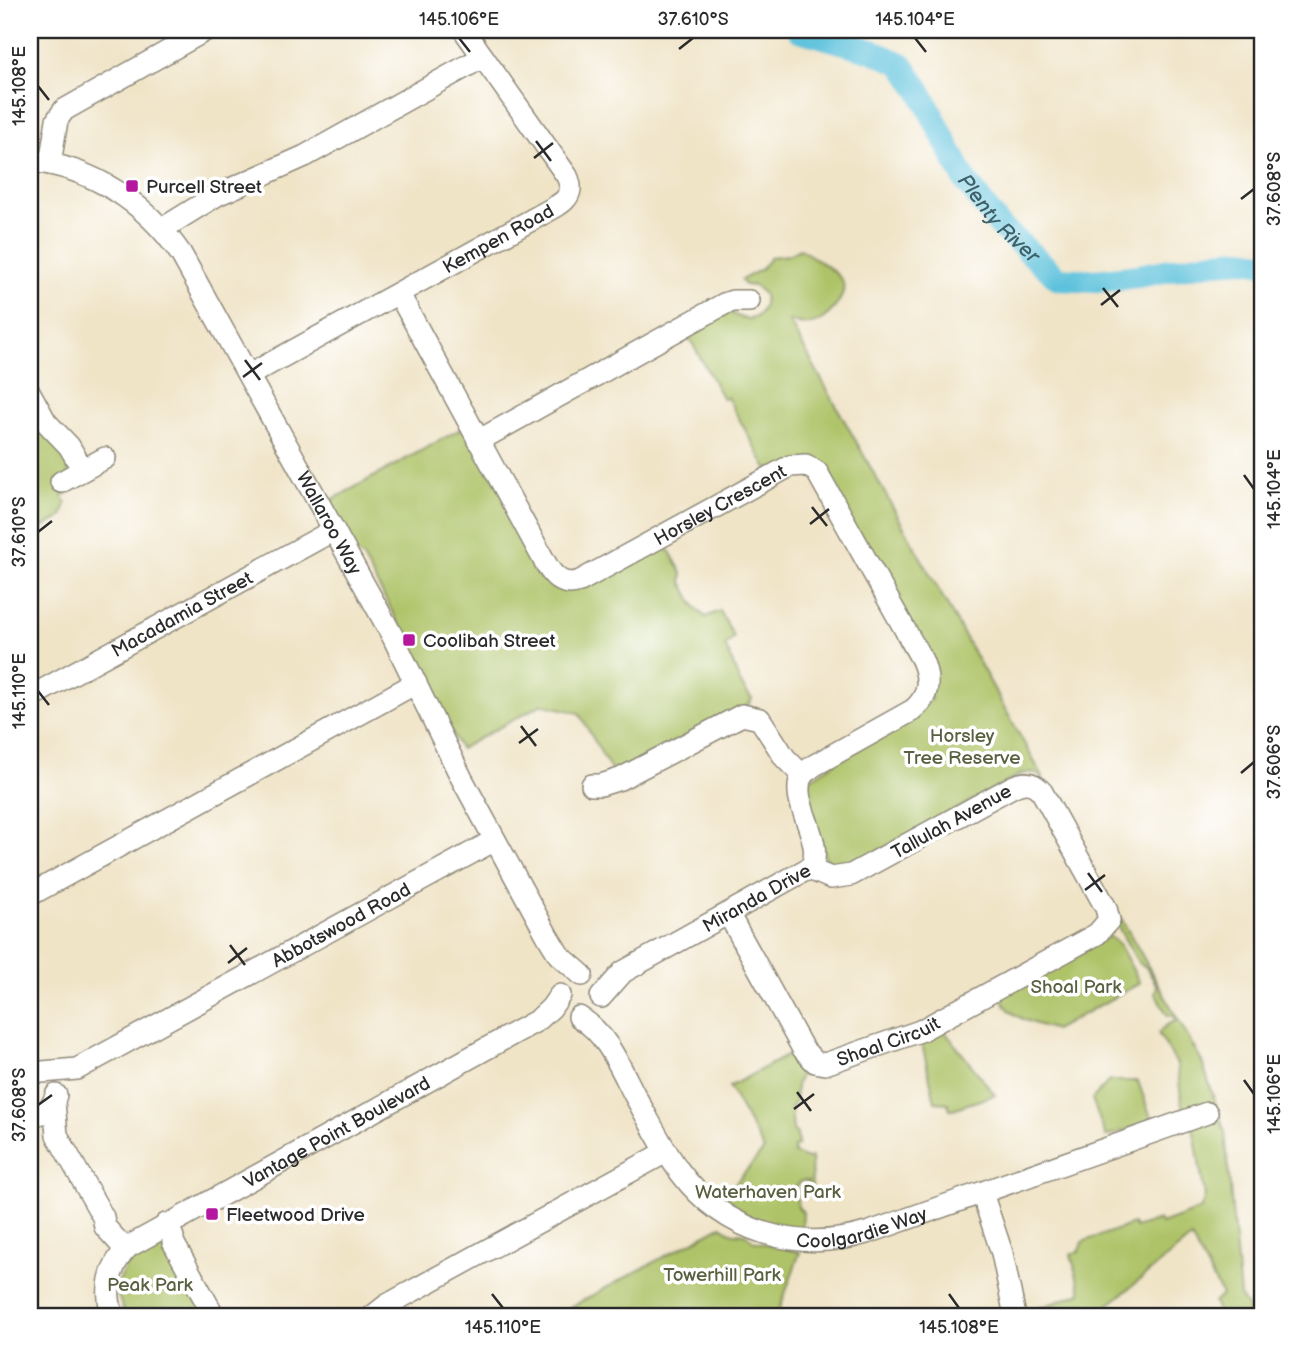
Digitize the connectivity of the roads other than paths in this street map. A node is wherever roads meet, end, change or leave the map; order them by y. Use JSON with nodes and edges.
{"nodes":[{"id":1,"x":206,"y":30,"type":"edge"},
{"id":2,"x":464,"y":30,"type":"edge"},
{"id":3,"x":483,"y":57,"type":"junction"},
{"id":4,"x":40,"y":162,"type":"edge"},
{"id":5,"x":162,"y":229,"type":"junction"},
{"id":6,"x":399,"y":293,"type":"junction"},
{"id":7,"x":749,"y":301,"type":"dead end"},
{"id":8,"x":249,"y":376,"type":"junction"},
{"id":9,"x":30,"y":393,"type":"edge"},
{"id":10,"x":478,"y":440,"type":"junction"},
{"id":11,"x":105,"y":458,"type":"dead end"},
{"id":12,"x":83,"y":470,"type":"junction"},
{"id":13,"x":61,"y":482,"type":"dead end"},
{"id":14,"x":334,"y":530,"type":"junction"},
{"id":15,"x":416,"y":683,"type":"junction"},
{"id":16,"x":30,"y":697,"type":"edge"},
{"id":17,"x":802,"y":775,"type":"junction"},
{"id":18,"x":592,"y":785,"type":"dead end"},
{"id":19,"x":495,"y":840,"type":"junction"},
{"id":20,"x":812,"y":865,"type":"junction"},
{"id":21,"x":30,"y":895,"type":"edge"},
{"id":22,"x":729,"y":915,"type":"junction"},
{"id":23,"x":1108,"y":924,"type":"joint"},
{"id":24,"x":559,"y":955,"type":"junction"},
{"id":25,"x":623,"y":972,"type":"junction"},
{"id":26,"x":585,"y":976,"type":"junction"},
{"id":27,"x":561,"y":991,"type":"junction"},
{"id":28,"x":600,"y":1000,"type":"junction"},
{"id":29,"x":576,"y":1016,"type":"junction"},
{"id":30,"x":538,"y":1020,"type":"junction"},
{"id":31,"x":602,"y":1035,"type":"junction"},
{"id":32,"x":77,"y":1069,"type":"junction"},
{"id":33,"x":34,"y":1070,"type":"edge"},
{"id":34,"x":55,"y":1100,"type":"junction"},
{"id":35,"x":1207,"y":1113,"type":"dead end"},
{"id":36,"x":30,"y":1115,"type":"edge"},
{"id":37,"x":57,"y":1135,"type":"junction"},
{"id":38,"x":666,"y":1152,"type":"junction"},
{"id":39,"x":982,"y":1193,"type":"junction"},
{"id":40,"x":167,"y":1231,"type":"junction"},
{"id":41,"x":129,"y":1246,"type":"junction"},
{"id":42,"x":113,"y":1316,"type":"edge"},
{"id":43,"x":214,"y":1316,"type":"edge"},
{"id":44,"x":373,"y":1316,"type":"edge"},
{"id":45,"x":1015,"y":1316,"type":"edge"}],
"edges":[{"from":1,"to":4,"type":"street"},
{"from":2,"to":3,"type":"street","name":"Kempen Road"},
{"from":3,"to":5,"type":"street"},
{"from":3,"to":6,"type":"street","name":"Kempen Road"},
{"from":4,"to":5,"type":"street","name":"Wallaroo Way"},
{"from":5,"to":8,"type":"street","name":"Wallaroo Way"},
{"from":6,"to":8,"type":"street","name":"Kempen Road"},
{"from":6,"to":10,"type":"street","name":"Horsley Crescent"},
{"from":7,"to":10,"type":"street"},
{"from":8,"to":14,"type":"street","name":"Wallaroo Way"},
{"from":9,"to":12,"type":"street"},
{"from":10,"to":17,"type":"street","name":"Horsley Crescent"},
{"from":11,"to":12,"type":"street"},
{"from":12,"to":13,"type":"street"},
{"from":14,"to":15,"type":"street","name":"Wallaroo Way"},
{"from":14,"to":16,"type":"street","name":"Macadamia Street"},
{"from":15,"to":19,"type":"street","name":"Wallaroo Way"},
{"from":15,"to":21,"type":"street"},
{"from":17,"to":18,"type":"street"},
{"from":17,"to":20,"type":"street","name":"Miranda Drive"},
{"from":19,"to":24,"type":"street","name":"Wallaroo Way"},
{"from":19,"to":32,"type":"street","name":"Abbotswood Road"},
{"from":20,"to":22,"type":"street","name":"Miranda Drive"},
{"from":20,"to":23,"type":"street","name":"Tallulah Avenue"},
{"from":22,"to":23,"type":"street","name":"Shoal Circuit"},
{"from":22,"to":25,"type":"street","name":"Miranda Drive"},
{"from":24,"to":26,"type":"street","name":"Wallaroo Way"},
{"from":24,"to":27,"type":"street","name":"Wallaroo Way"},
{"from":25,"to":26,"type":"street","name":"Miranda Drive"},
{"from":25,"to":28,"type":"street","name":"Miranda Drive"},
{"from":26,"to":27,"type":"street"},
{"from":26,"to":28,"type":"street"},
{"from":27,"to":29,"type":"street"},
{"from":27,"to":30,"type":"street","name":"Vantage Point Boulevard"},
{"from":28,"to":29,"type":"street"},
{"from":28,"to":31,"type":"street","name":"Coolgardie Way"},
{"from":29,"to":30,"type":"street","name":"Vantage Point Boulevard"},
{"from":29,"to":31,"type":"street","name":"Coolgardie Way"},
{"from":30,"to":40,"type":"street","name":"Vantage Point Boulevard"},
{"from":31,"to":38,"type":"street","name":"Coolgardie Way"},
{"from":32,"to":33,"type":"street","name":"Abbotswood Road"},
{"from":32,"to":34,"type":"street","name":"Abbotswood Road"},
{"from":33,"to":34,"type":"street"},
{"from":34,"to":36,"type":"street"},
{"from":34,"to":37,"type":"street"},
{"from":35,"to":39,"type":"street","name":"Coolgardie Way"},
{"from":36,"to":37,"type":"street"},
{"from":37,"to":41,"type":"street"},
{"from":38,"to":39,"type":"street","name":"Coolgardie Way"},
{"from":38,"to":44,"type":"street"},
{"from":39,"to":45,"type":"street"},
{"from":40,"to":41,"type":"street","name":"Vantage Point Boulevard"},
{"from":40,"to":43,"type":"street"},
{"from":41,"to":42,"type":"street"}]}
